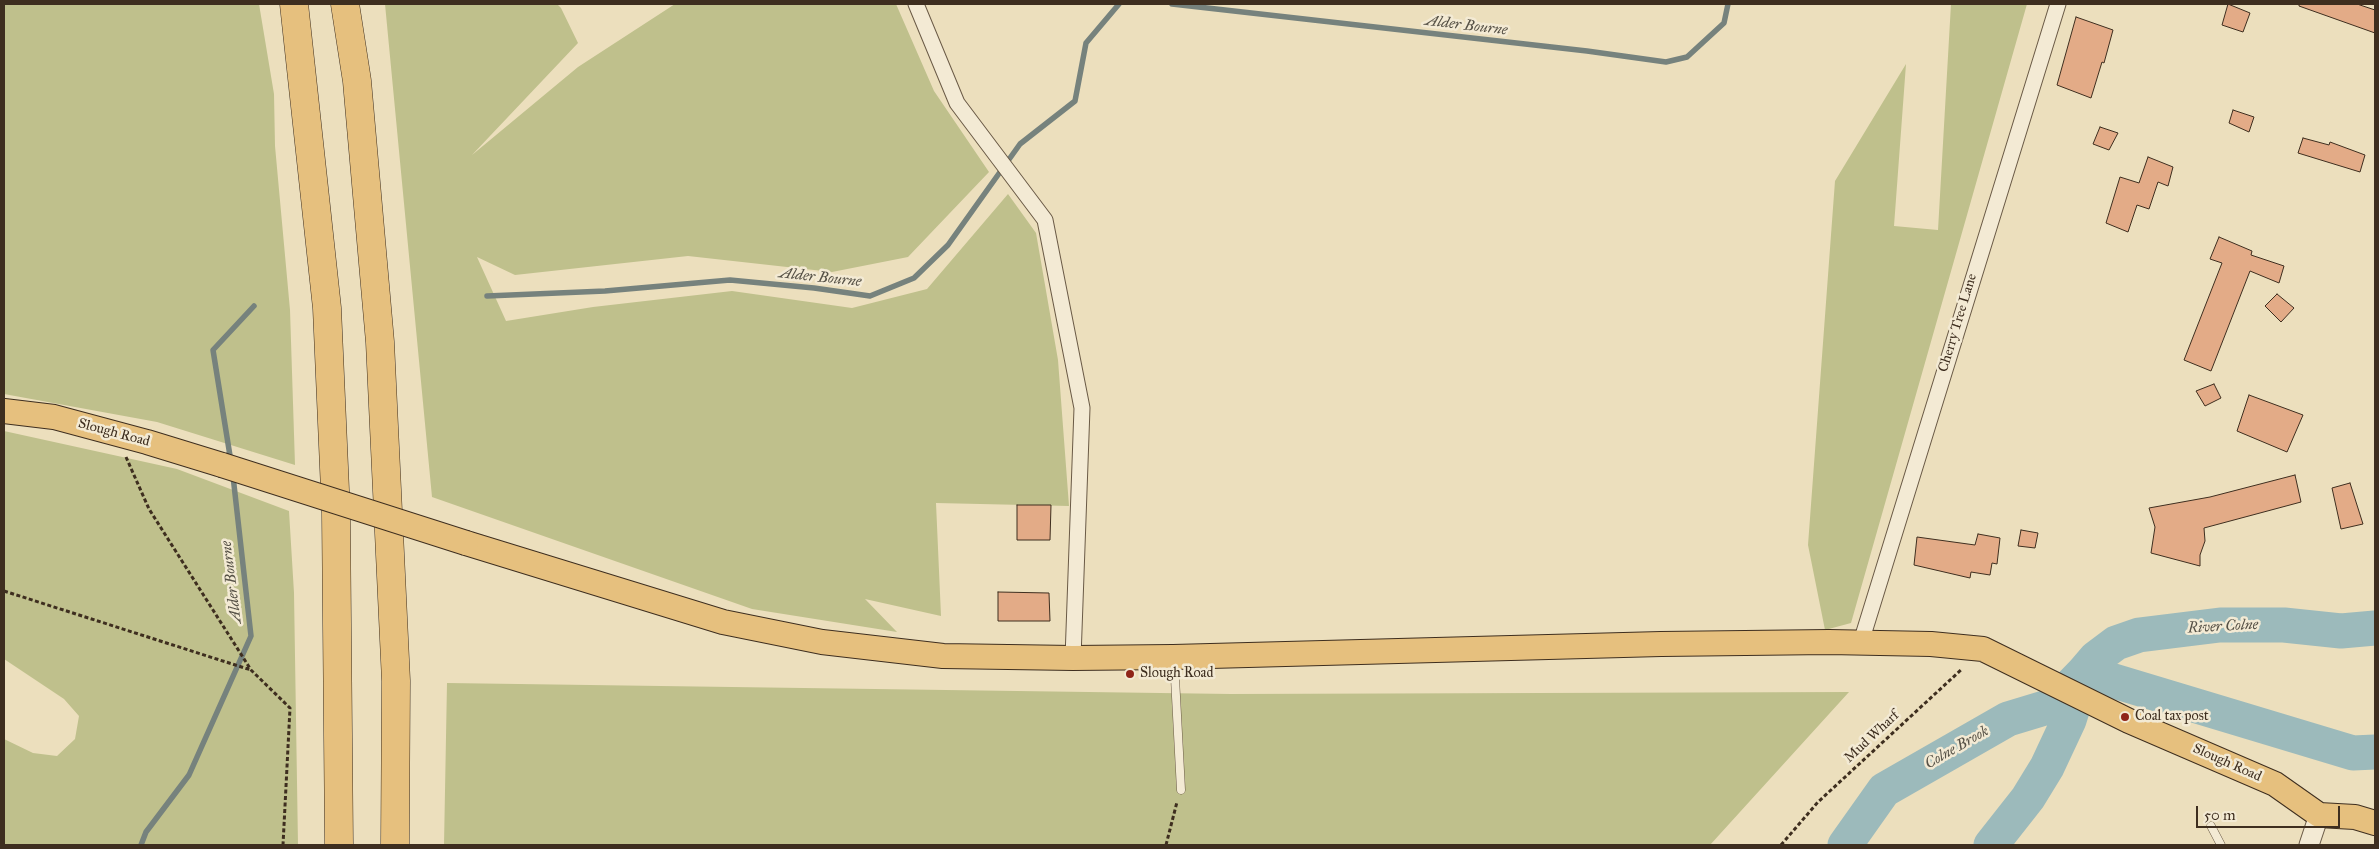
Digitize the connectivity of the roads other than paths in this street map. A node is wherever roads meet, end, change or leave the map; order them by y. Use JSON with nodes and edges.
{"nodes":[{"id":1,"x":294,"y":4,"type":"edge"},
{"id":2,"x":344,"y":4,"type":"edge"},
{"id":3,"x":916,"y":4,"type":"edge"},
{"id":4,"x":2058,"y":4,"type":"edge"},
{"id":5,"x":4,"y":412,"type":"edge"},
{"id":6,"x":1860,"y":642,"type":"junction"},
{"id":7,"x":1173,"y":657,"type":"junction"},
{"id":8,"x":1073,"y":658,"type":"junction"},
{"id":9,"x":1180,"y":790,"type":"dead end"},
{"id":10,"x":2319,"y":815,"type":"junction"},
{"id":11,"x":2375,"y":823,"type":"edge"},
{"id":12,"x":2211,"y":826,"type":"dead end"},
{"id":13,"x":338,"y":845,"type":"edge"},
{"id":14,"x":395,"y":845,"type":"edge"},
{"id":15,"x":2221,"y":845,"type":"edge"},
{"id":16,"x":2309,"y":845,"type":"edge"}],
"edges":[{"from":1,"to":13,"type":"highway"},
{"from":2,"to":14,"type":"highway"},
{"from":3,"to":8,"type":"street"},
{"from":4,"to":6,"type":"street","name":"Cherry Tree Lane"},
{"from":5,"to":8,"type":"main road","name":"Slough Road","bridge":true},
{"from":6,"to":7,"type":"main road","name":"Slough Road"},
{"from":6,"to":10,"type":"main road","name":"Slough Road"},
{"from":7,"to":8,"type":"main road","name":"Slough Road"},
{"from":7,"to":9,"type":"lane"},
{"from":10,"to":11,"type":"main road"},
{"from":10,"to":16,"type":"street"},
{"from":12,"to":15,"type":"lane"}]}
